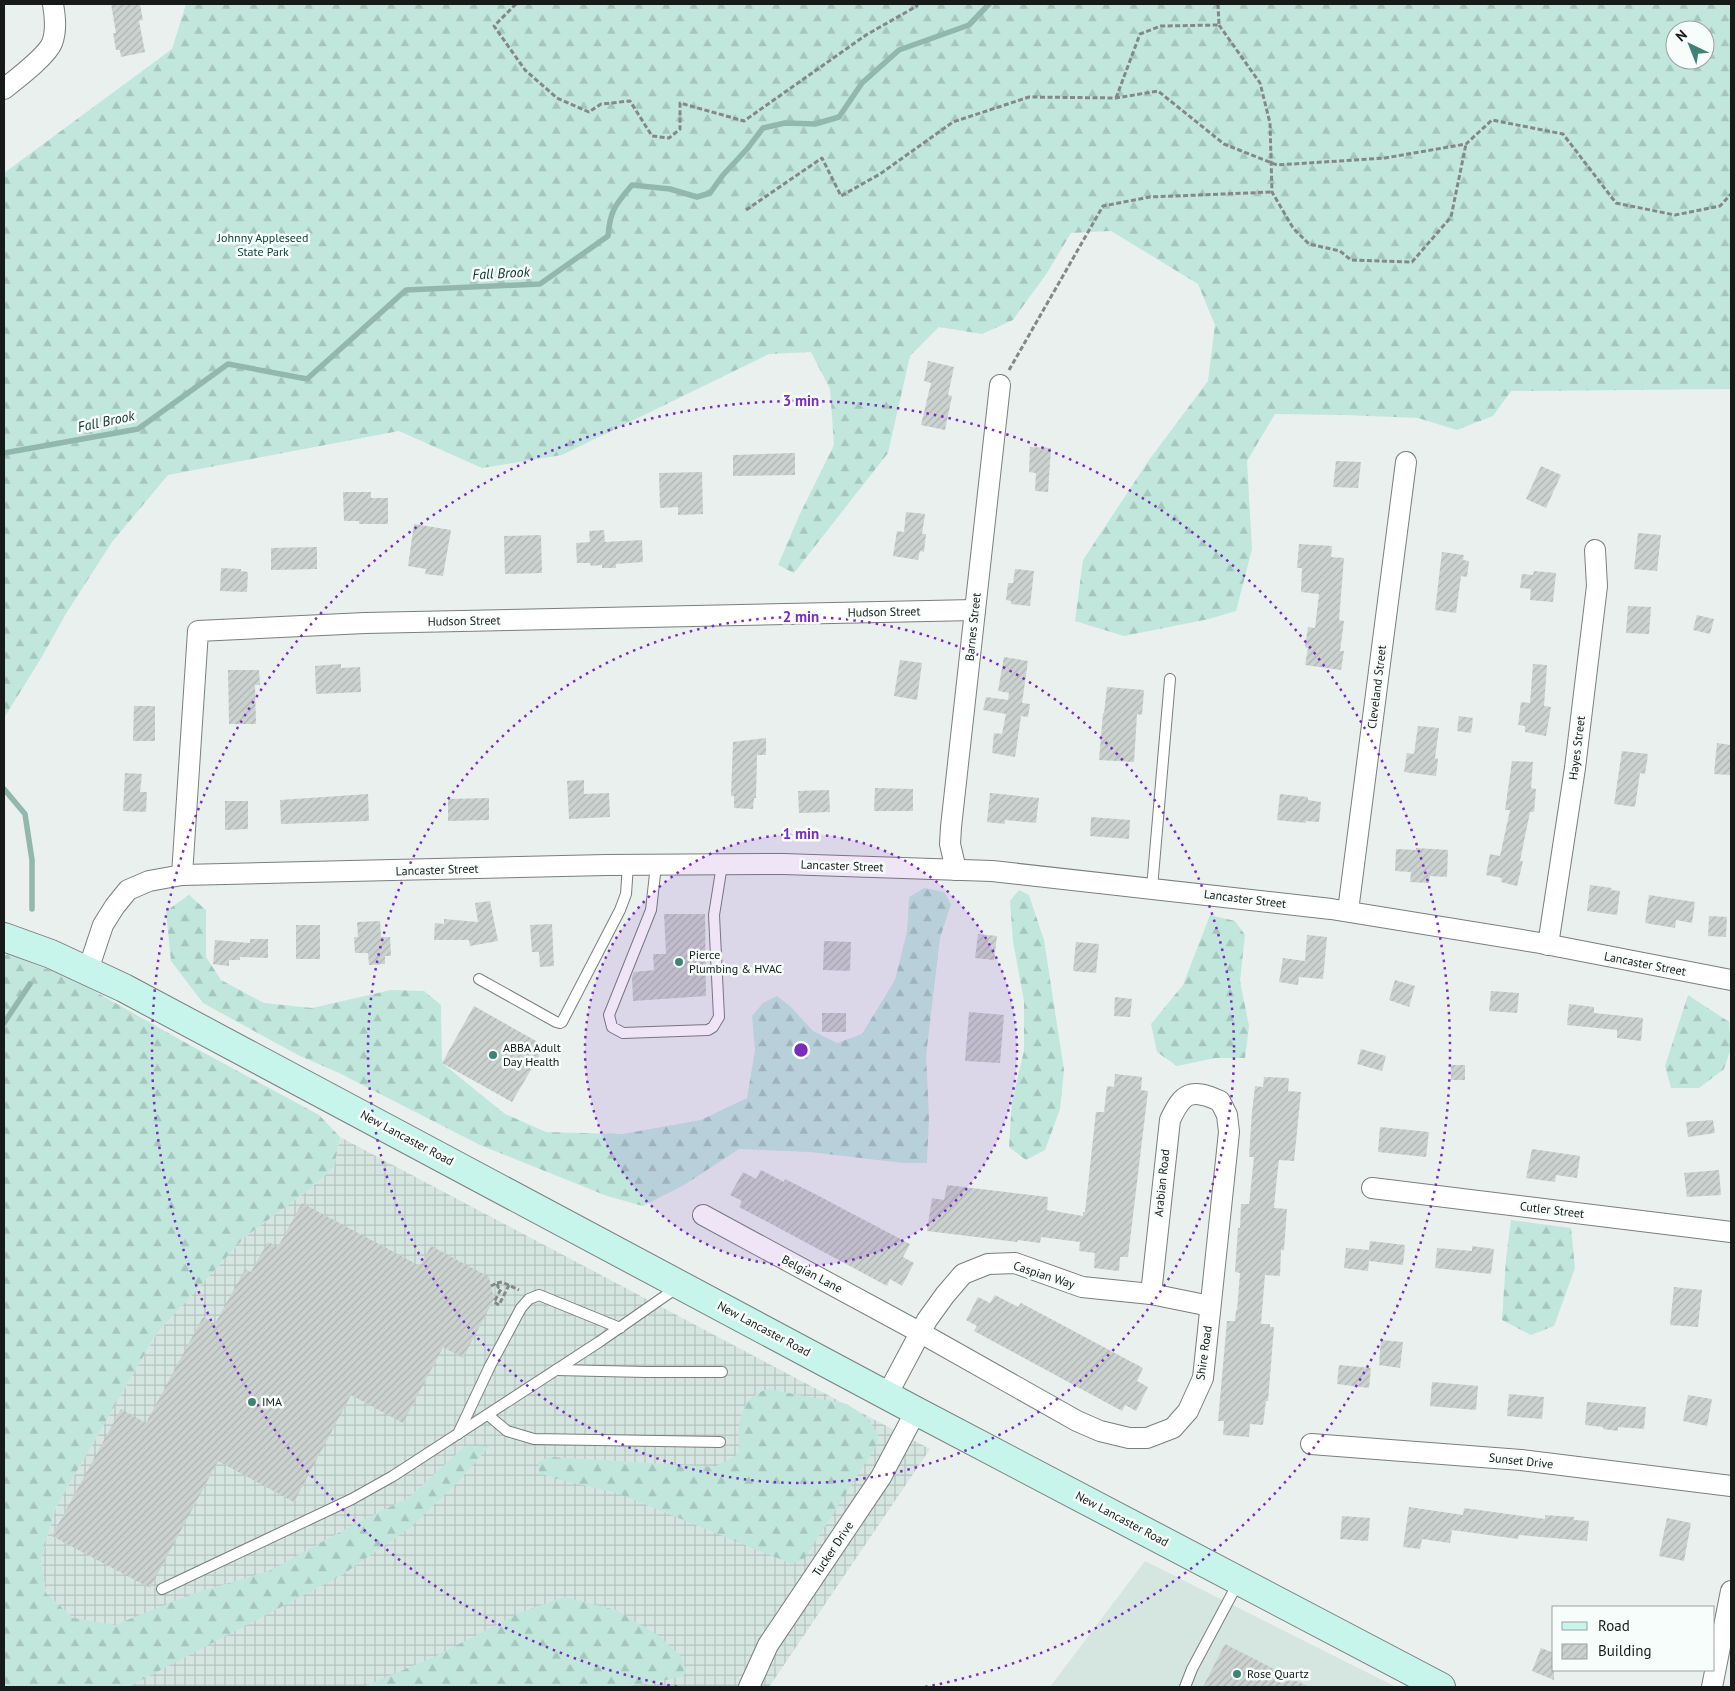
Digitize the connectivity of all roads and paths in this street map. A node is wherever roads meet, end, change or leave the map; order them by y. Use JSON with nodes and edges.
{"nodes":[{"id":1,"x":53,"y":4,"type":"edge"},
{"id":2,"x":516,"y":4,"type":"edge"},
{"id":3,"x":916,"y":4,"type":"edge"},
{"id":4,"x":1220,"y":4,"type":"edge"},
{"id":5,"x":1219,"y":25,"type":"junction"},
{"id":6,"x":4,"y":89,"type":"edge"},
{"id":7,"x":1116,"y":98,"type":"junction"},
{"id":8,"x":1466,"y":144,"type":"junction"},
{"id":9,"x":1272,"y":192,"type":"junction"},
{"id":10,"x":1731,"y":194,"type":"edge"},
{"id":11,"x":746,"y":210,"type":"dead end"},
{"id":12,"x":1000,"y":385,"type":"joint"},
{"id":13,"x":1406,"y":462,"type":"dead end"},
{"id":14,"x":1595,"y":550,"type":"dead end"},
{"id":15,"x":975,"y":610,"type":"junction"},
{"id":16,"x":1170,"y":678,"type":"dead end"},
{"id":17,"x":628,"y":865,"type":"junction"},
{"id":18,"x":656,"y":865,"type":"junction"},
{"id":19,"x":722,"y":865,"type":"junction"},
{"id":20,"x":956,"y":870,"type":"junction"},
{"id":21,"x":182,"y":875,"type":"junction"},
{"id":22,"x":1152,"y":888,"type":"junction"},
{"id":23,"x":1348,"y":912,"type":"junction"},
{"id":24,"x":4,"y":936,"type":"edge"},
{"id":25,"x":1548,"y":945,"type":"junction"},
{"id":26,"x":88,"y":970,"type":"junction"},
{"id":27,"x":478,"y":979,"type":"dead end"},
{"id":28,"x":1731,"y":980,"type":"edge"},
{"id":29,"x":1203,"y":1093,"type":"joint"},
{"id":30,"x":1372,"y":1188,"type":"dead end"},
{"id":31,"x":703,"y":1215,"type":"dead end"},
{"id":32,"x":1731,"y":1232,"type":"edge"},
{"id":33,"x":497,"y":1283,"type":"junction"},
{"id":34,"x":682,"y":1284,"type":"junction"},
{"id":35,"x":491,"y":1286,"type":"dead end"},
{"id":36,"x":1151,"y":1294,"type":"junction"},
{"id":37,"x":1210,"y":1306,"type":"junction"},
{"id":38,"x":620,"y":1328,"type":"junction"},
{"id":39,"x":921,"y":1333,"type":"junction"},
{"id":40,"x":556,"y":1370,"type":"junction"},
{"id":41,"x":722,"y":1372,"type":"dead end"},
{"id":42,"x":887,"y":1395,"type":"junction"},
{"id":43,"x":916,"y":1411,"type":"junction"},
{"id":44,"x":488,"y":1415,"type":"junction"},
{"id":45,"x":458,"y":1434,"type":"junction"},
{"id":46,"x":720,"y":1442,"type":"dead end"},
{"id":47,"x":1311,"y":1444,"type":"dead end"},
{"id":48,"x":1731,"y":1486,"type":"edge"},
{"id":49,"x":1239,"y":1581,"type":"junction"},
{"id":50,"x":162,"y":1589,"type":"dead end"},
{"id":51,"x":1731,"y":1591,"type":"edge"},
{"id":52,"x":1437,"y":1686,"type":"edge"},
{"id":53,"x":749,"y":1687,"type":"edge"},
{"id":54,"x":1185,"y":1687,"type":"edge"},
{"id":55,"x":1712,"y":1687,"type":"edge"}],
"edges":[{"from":1,"to":6,"type":"street"},
{"from":2,"to":3,"type":"path"},
{"from":4,"to":5,"type":"path"},
{"from":5,"to":7,"type":"path"},
{"from":5,"to":9,"type":"path"},
{"from":7,"to":8,"type":"path"},
{"from":7,"to":11,"type":"path"},
{"from":8,"to":9,"type":"path"},
{"from":8,"to":10,"type":"path"},
{"from":9,"to":12,"type":"path"},
{"from":12,"to":15,"type":"street","name":"Barnes Street"},
{"from":13,"to":23,"type":"street","name":"Cleveland Street"},
{"from":14,"to":25,"type":"street","name":"Hayes Street"},
{"from":15,"to":20,"type":"street","name":"Barnes Street"},
{"from":15,"to":21,"type":"street","name":"Hudson Street"},
{"from":16,"to":22,"type":"lane"},
{"from":17,"to":18,"type":"street","name":"Lancaster Street"},
{"from":17,"to":21,"type":"street","name":"Lancaster Street"},
{"from":17,"to":27,"type":"lane"},
{"from":18,"to":19,"type":"street","name":"Lancaster Street"},
{"from":18,"to":19,"type":"lane"},
{"from":19,"to":20,"type":"street","name":"Lancaster Street"},
{"from":20,"to":22,"type":"street","name":"Lancaster Street"},
{"from":21,"to":26,"type":"street","name":"Lancaster Street"},
{"from":22,"to":23,"type":"street","name":"Lancaster Street"},
{"from":23,"to":25,"type":"street","name":"Lancaster Street"},
{"from":24,"to":26,"type":"main road"},
{"from":25,"to":28,"type":"street","name":"Lancaster Street"},
{"from":26,"to":34,"type":"main road","name":"New Lancaster Road"},
{"from":29,"to":36,"type":"street","name":"Arabian Road"},
{"from":29,"to":37,"type":"street","name":"Shire Road"},
{"from":30,"to":32,"type":"street","name":"Cutler Street"},
{"from":31,"to":39,"type":"street","name":"Belgian Lane"},
{"from":33,"to":33,"type":"path"},
{"from":33,"to":35,"type":"path"},
{"from":34,"to":38,"type":"lane"},
{"from":34,"to":42,"type":"main road","name":"New Lancaster Road"},
{"from":36,"to":37,"type":"street","name":"Caspian Way"},
{"from":36,"to":39,"type":"street","name":"Caspian Way"},
{"from":37,"to":39,"type":"street","name":"Shire Road"},
{"from":38,"to":40,"type":"lane"},
{"from":38,"to":45,"type":"lane"},
{"from":39,"to":42,"type":"street","name":"Caspian Way"},
{"from":40,"to":41,"type":"lane"},
{"from":40,"to":44,"type":"lane"},
{"from":42,"to":43,"type":"main road","name":"New Lancaster Road"},
{"from":43,"to":49,"type":"main road","name":"New Lancaster Road"},
{"from":43,"to":53,"type":"street","name":"Tucker Drive"},
{"from":44,"to":45,"type":"lane"},
{"from":44,"to":46,"type":"lane"},
{"from":45,"to":50,"type":"lane"},
{"from":47,"to":48,"type":"street","name":"Sunset Drive"},
{"from":49,"to":52,"type":"main road","name":"New Lancaster Road"},
{"from":49,"to":54,"type":"lane"},
{"from":51,"to":55,"type":"street"}]}
